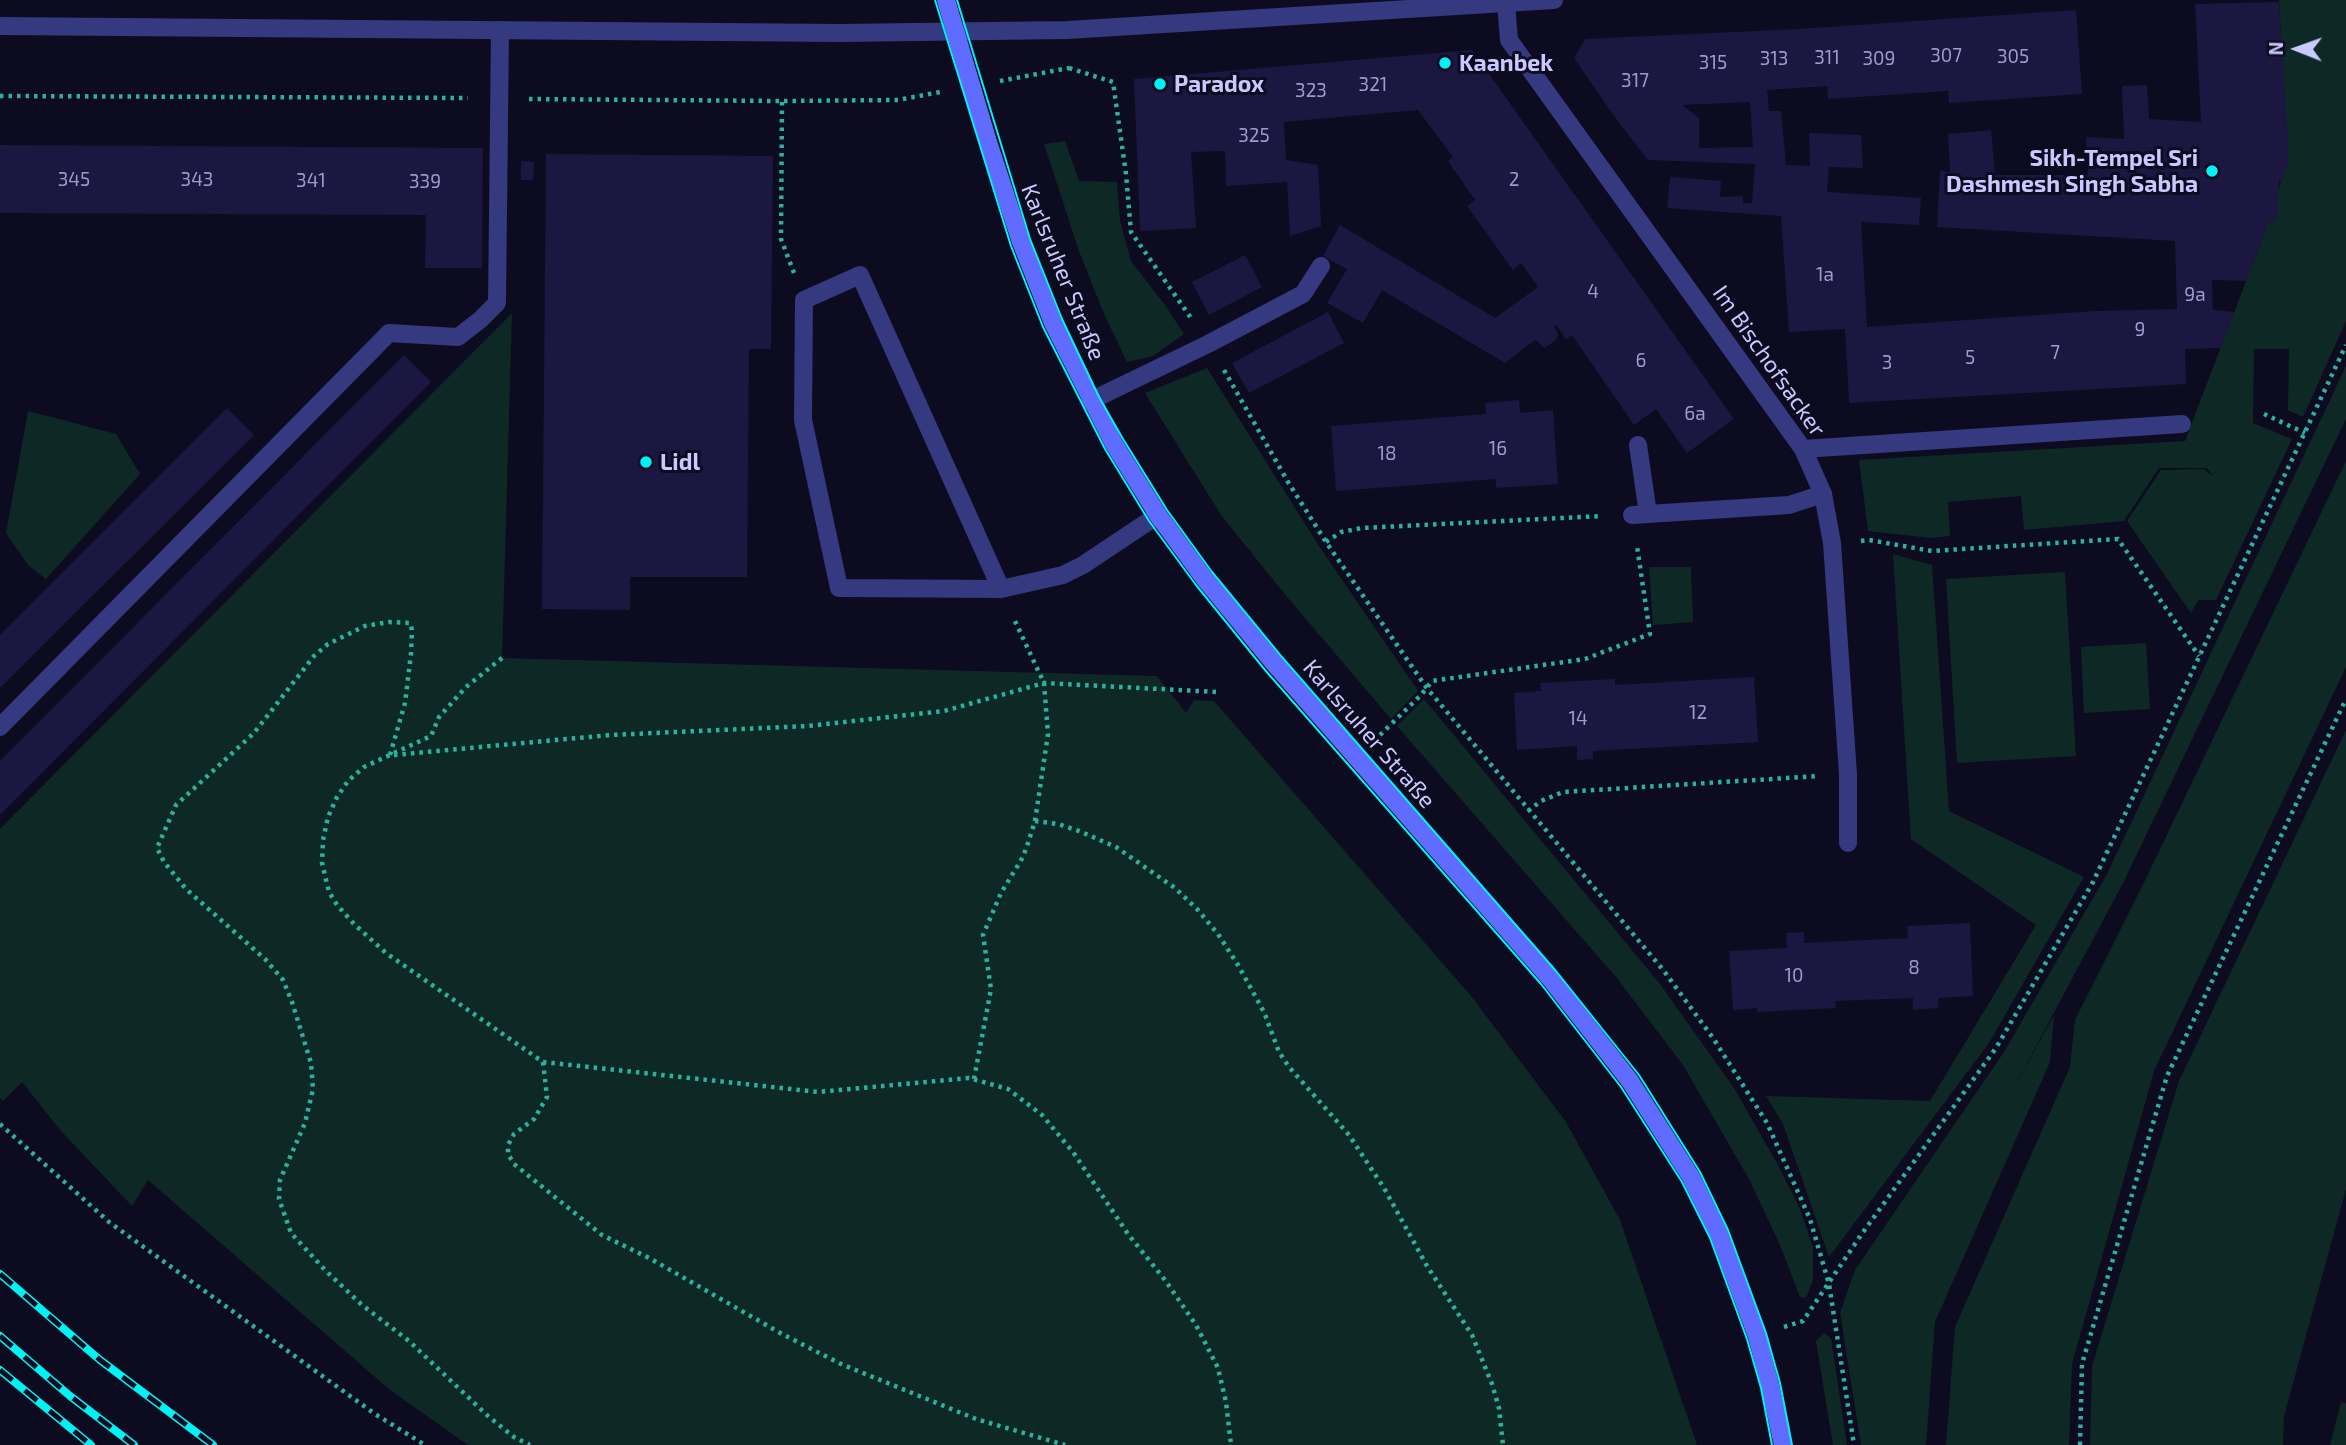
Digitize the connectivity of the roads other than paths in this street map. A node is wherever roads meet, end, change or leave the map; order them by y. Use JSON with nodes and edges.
{"nodes":[{"id":1,"x":946,"y":0,"type":"edge"},
{"id":2,"x":1554,"y":0,"type":"edge"},
{"id":3,"x":1506,"y":3,"type":"junction"},
{"id":4,"x":0,"y":26,"type":"edge"},
{"id":5,"x":500,"y":30,"type":"junction"},
{"id":6,"x":956,"y":31,"type":"junction"},
{"id":7,"x":1321,"y":266,"type":"dead end"},
{"id":8,"x":1090,"y":401,"type":"junction"},
{"id":9,"x":2182,"y":424,"type":"dead end"},
{"id":10,"x":1638,"y":445,"type":"dead end"},
{"id":11,"x":1803,"y":449,"type":"junction"},
{"id":12,"x":1823,"y":494,"type":"junction"},
{"id":13,"x":1158,"y":515,"type":"junction"},
{"id":14,"x":1001,"y":589,"type":"junction"},
{"id":15,"x":0,"y":727,"type":"edge"},
{"id":16,"x":1848,"y":843,"type":"dead end"},
{"id":17,"x":1783,"y":1445,"type":"edge"}],
"edges":[{"from":1,"to":6,"type":"street","name":"Karlsruher Straße"},
{"from":2,"to":3,"type":"street"},
{"from":3,"to":6,"type":"street"},
{"from":3,"to":11,"type":"street","name":"Im Bischofsacker"},
{"from":4,"to":5,"type":"street"},
{"from":5,"to":6,"type":"street"},
{"from":5,"to":15,"type":"street"},
{"from":6,"to":8,"type":"street","name":"Karlsruher Straße"},
{"from":7,"to":8,"type":"street"},
{"from":8,"to":13,"type":"street","name":"Karlsruher Straße"},
{"from":9,"to":11,"type":"street"},
{"from":10,"to":12,"type":"street"},
{"from":11,"to":12,"type":"street","name":"Im Bischofsacker"},
{"from":12,"to":16,"type":"street","name":"Im Bischofsacker"},
{"from":13,"to":14,"type":"street"},
{"from":13,"to":17,"type":"street","name":"Karlsruher Straße"},
{"from":14,"to":14,"type":"street"}]}
